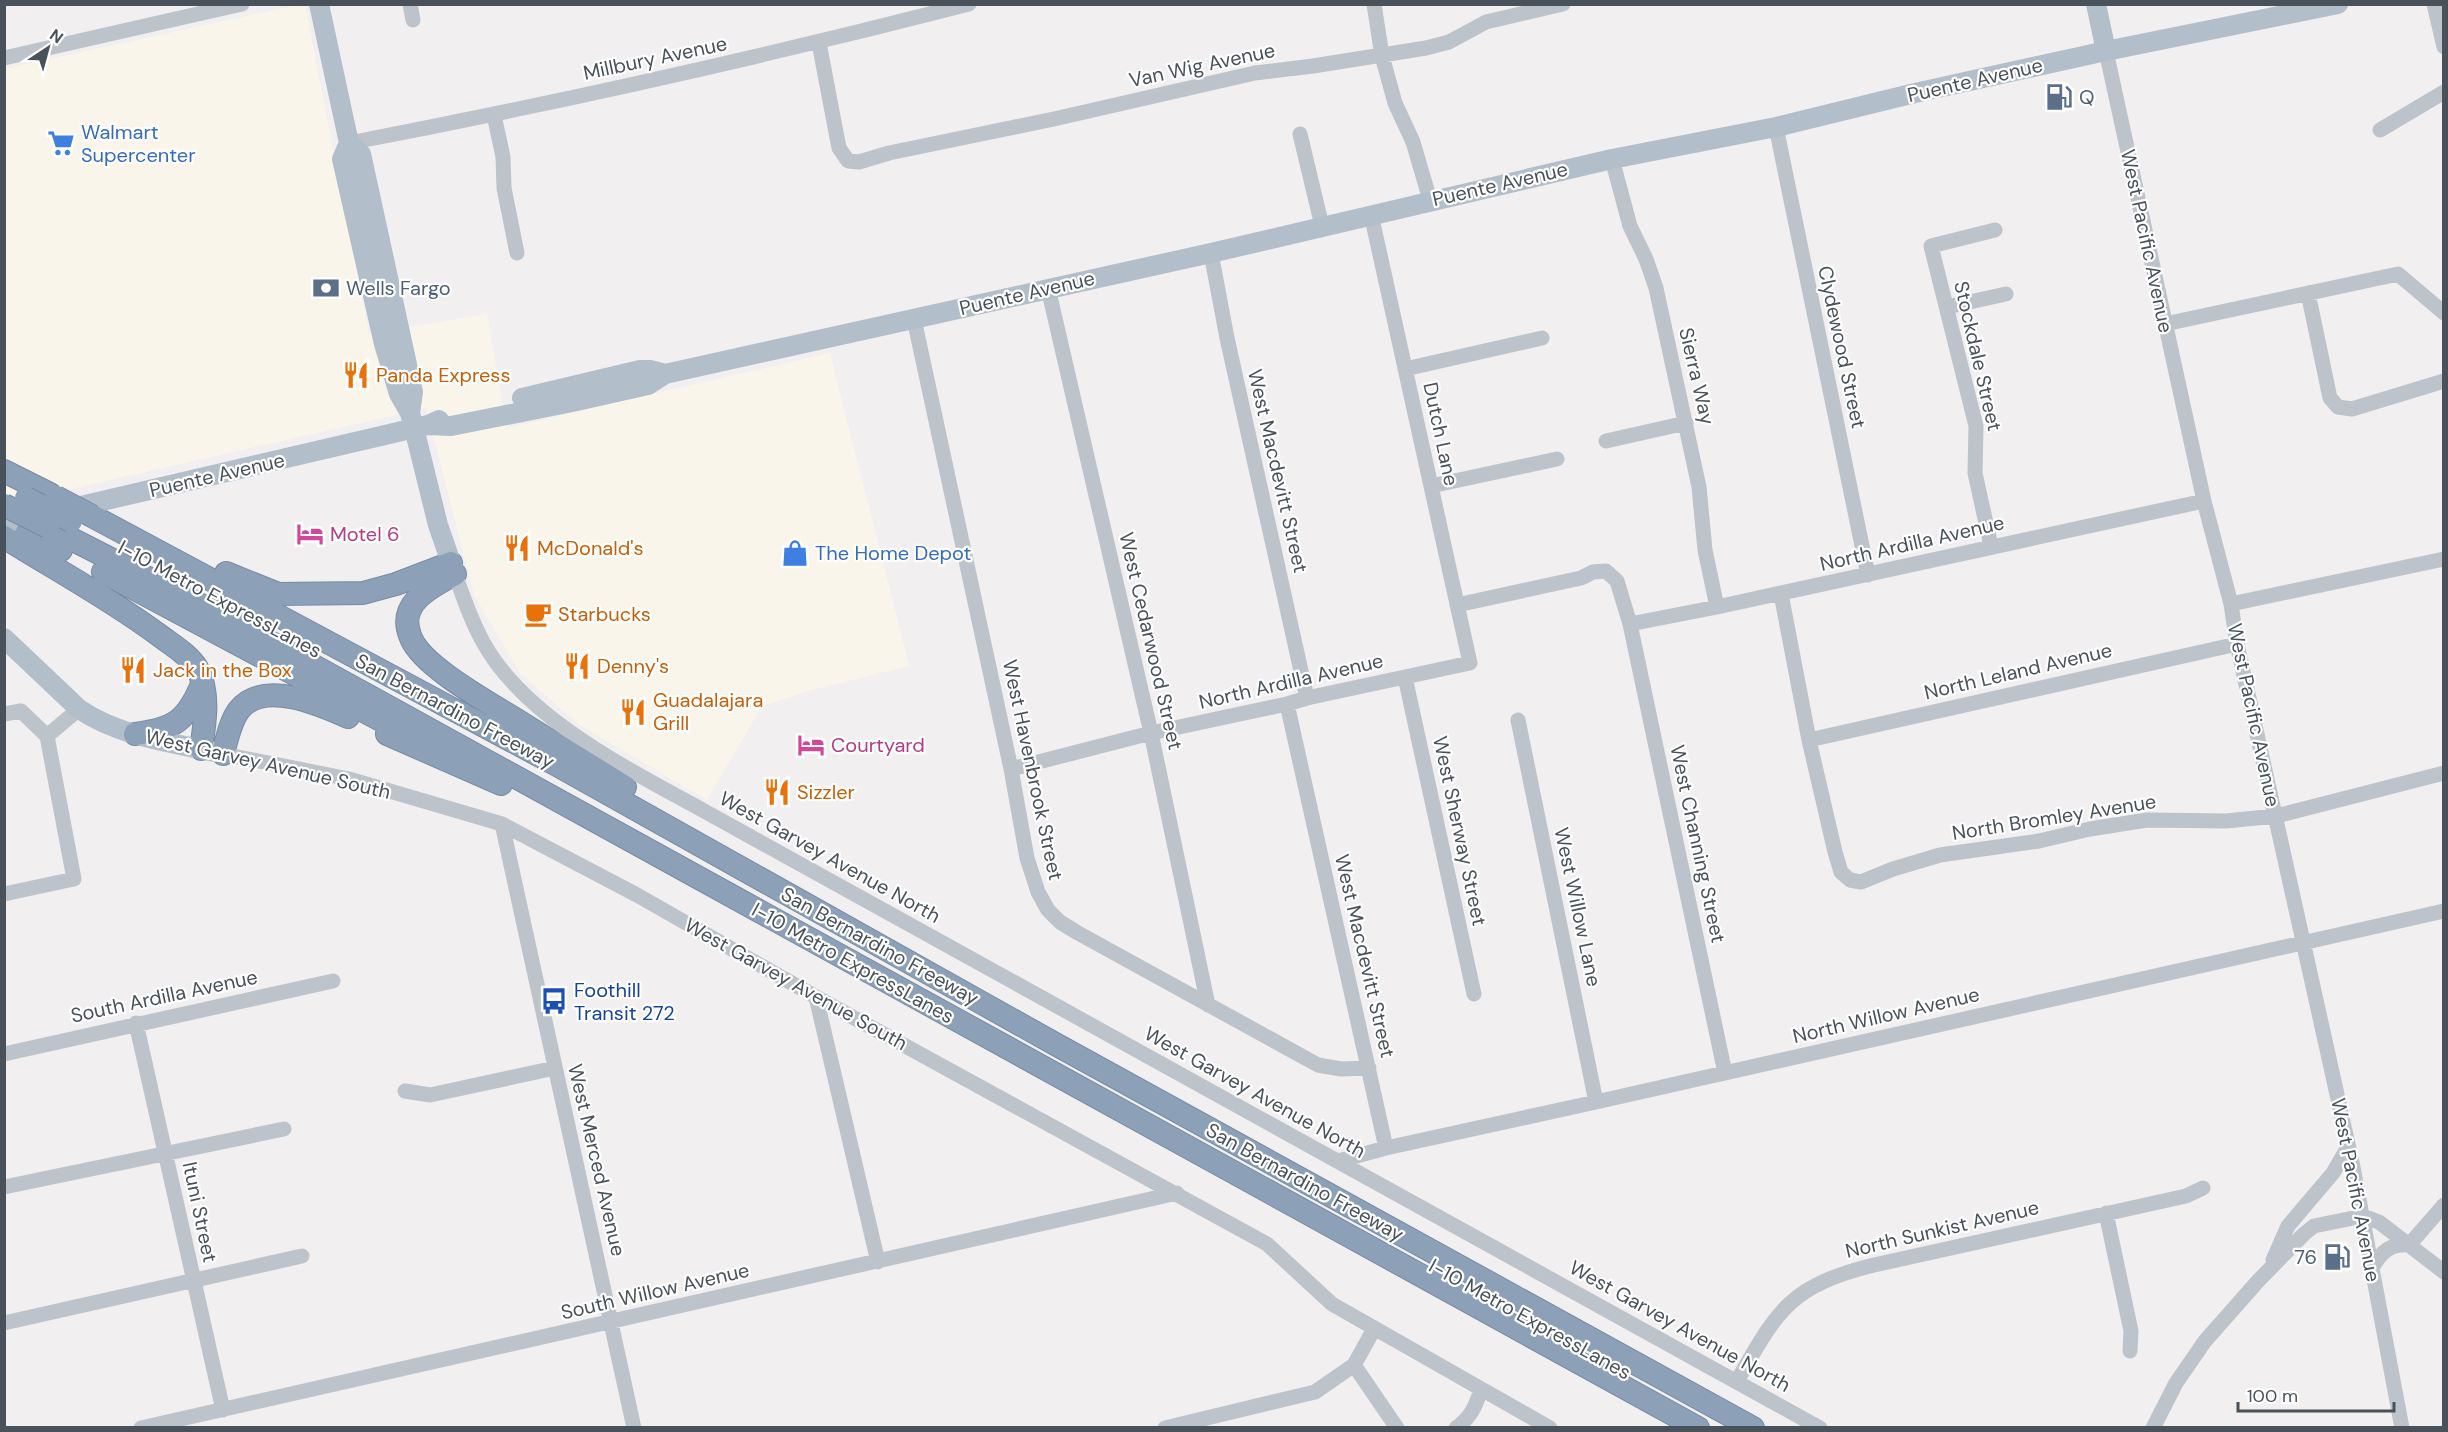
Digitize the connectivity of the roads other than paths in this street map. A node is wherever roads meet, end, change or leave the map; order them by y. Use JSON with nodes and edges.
{"nodes":[{"id":1,"x":242,"y":4,"type":"edge"},
{"id":2,"x":319,"y":4,"type":"edge"},
{"id":3,"x":410,"y":4,"type":"edge"},
{"id":4,"x":969,"y":4,"type":"edge"},
{"id":5,"x":1374,"y":4,"type":"edge"},
{"id":6,"x":1563,"y":4,"type":"edge"},
{"id":7,"x":2096,"y":4,"type":"edge"},
{"id":8,"x":2338,"y":4,"type":"edge"},
{"id":9,"x":2434,"y":4,"type":"edge"},
{"id":10,"x":2278,"y":11,"type":"edge"},
{"id":11,"x":413,"y":20,"type":"dead end"},
{"id":12,"x":819,"y":43,"type":"junction"},
{"id":13,"x":2444,"y":47,"type":"edge"},
{"id":14,"x":2106,"y":51,"type":"junction"},
{"id":15,"x":1382,"y":56,"type":"junction"},
{"id":16,"x":4,"y":58,"type":"edge"},
{"id":17,"x":2444,"y":92,"type":"edge"},
{"id":18,"x":494,"y":115,"type":"junction"},
{"id":19,"x":1776,"y":127,"type":"junction"},
{"id":20,"x":2380,"y":130,"type":"dead end"},
{"id":21,"x":1300,"y":134,"type":"dead end"},
{"id":22,"x":349,"y":143,"type":"junction"},
{"id":23,"x":1612,"y":159,"type":"junction"},
{"id":24,"x":1430,"y":200,"type":"junction"},
{"id":25,"x":1371,"y":214,"type":"junction"},
{"id":26,"x":1322,"y":226,"type":"junction"},
{"id":27,"x":1995,"y":230,"type":"dead end"},
{"id":28,"x":517,"y":252,"type":"dead end"},
{"id":29,"x":1211,"y":253,"type":"junction"},
{"id":30,"x":1048,"y":288,"type":"junction"},
{"id":31,"x":2308,"y":293,"type":"junction"},
{"id":32,"x":2006,"y":294,"type":"dead end"},
{"id":33,"x":1947,"y":307,"type":"junction"},
{"id":34,"x":2444,"y":313,"type":"edge"},
{"id":35,"x":914,"y":319,"type":"junction"},
{"id":36,"x":2165,"y":324,"type":"junction"},
{"id":37,"x":1542,"y":338,"type":"dead end"},
{"id":38,"x":1405,"y":369,"type":"junction"},
{"id":39,"x":2444,"y":381,"type":"edge"},
{"id":40,"x":417,"y":422,"type":"junction"},
{"id":41,"x":1686,"y":423,"type":"junction"},
{"id":42,"x":1606,"y":441,"type":"dead end"},
{"id":43,"x":1557,"y":459,"type":"dead end"},
{"id":44,"x":4,"y":471,"type":"edge"},
{"id":45,"x":1431,"y":486,"type":"junction"},
{"id":46,"x":4,"y":487,"type":"edge"},
{"id":47,"x":2204,"y":501,"type":"junction"},
{"id":48,"x":15,"y":502,"type":"edge"},
{"id":49,"x":82,"y":518,"type":"junction"},
{"id":50,"x":16,"y":529,"type":"edge"},
{"id":51,"x":1991,"y":546,"type":"junction"},
{"id":52,"x":2444,"y":559,"type":"edge"},
{"id":53,"x":453,"y":568,"type":"junction"},
{"id":54,"x":1868,"y":575,"type":"junction"},
{"id":55,"x":1781,"y":594,"type":"junction"},
{"id":56,"x":2231,"y":604,"type":"junction"},
{"id":57,"x":1457,"y":605,"type":"junction"},
{"id":58,"x":1717,"y":608,"type":"junction"},
{"id":59,"x":1630,"y":624,"type":"junction"},
{"id":60,"x":4,"y":638,"type":"edge"},
{"id":61,"x":2237,"y":644,"type":"junction"},
{"id":62,"x":1470,"y":663,"type":"joint"},
{"id":63,"x":1405,"y":677,"type":"junction"},
{"id":64,"x":203,"y":683,"type":"junction"},
{"id":65,"x":1307,"y":698,"type":"junction"},
{"id":66,"x":1287,"y":704,"type":"junction"},
{"id":67,"x":79,"y":709,"type":"junction"},
{"id":68,"x":4,"y":714,"type":"edge"},
{"id":69,"x":1518,"y":720,"type":"dead end"},
{"id":70,"x":135,"y":734,"type":"junction"},
{"id":71,"x":1151,"y":734,"type":"junction"},
{"id":72,"x":47,"y":736,"type":"junction"},
{"id":73,"x":1809,"y":740,"type":"junction"},
{"id":74,"x":201,"y":749,"type":"junction"},
{"id":75,"x":224,"y":754,"type":"junction"},
{"id":76,"x":1011,"y":769,"type":"junction"},
{"id":77,"x":2444,"y":773,"type":"edge"},
{"id":78,"x":501,"y":784,"type":"junction"},
{"id":79,"x":2276,"y":816,"type":"junction"},
{"id":80,"x":502,"y":824,"type":"junction"},
{"id":81,"x":774,"y":887,"type":"junction"},
{"id":82,"x":4,"y":894,"type":"edge"},
{"id":83,"x":2444,"y":911,"type":"edge"},
{"id":84,"x":2305,"y":942,"type":"junction"},
{"id":85,"x":333,"y":981,"type":"dead end"},
{"id":86,"x":1474,"y":994,"type":"dead end"},
{"id":87,"x":816,"y":997,"type":"junction"},
{"id":88,"x":1208,"y":1005,"type":"junction"},
{"id":89,"x":136,"y":1023,"type":"junction"},
{"id":90,"x":4,"y":1054,"type":"edge"},
{"id":91,"x":555,"y":1068,"type":"junction"},
{"id":92,"x":1369,"y":1068,"type":"junction"},
{"id":93,"x":1725,"y":1072,"type":"junction"},
{"id":94,"x":405,"y":1091,"type":"dead end"},
{"id":95,"x":1596,"y":1102,"type":"junction"},
{"id":96,"x":284,"y":1129,"type":"dead end"},
{"id":97,"x":2348,"y":1147,"type":"junction"},
{"id":98,"x":1386,"y":1148,"type":"junction"},
{"id":99,"x":167,"y":1153,"type":"junction"},
{"id":100,"x":1338,"y":1161,"type":"junction"},
{"id":101,"x":4,"y":1187,"type":"edge"},
{"id":102,"x":2203,"y":1188,"type":"dead end"},
{"id":103,"x":1177,"y":1193,"type":"junction"},
{"id":104,"x":2444,"y":1205,"type":"edge"},
{"id":105,"x":2106,"y":1213,"type":"junction"},
{"id":106,"x":2363,"y":1216,"type":"junction"},
{"id":107,"x":2409,"y":1245,"type":"junction"},
{"id":108,"x":302,"y":1256,"type":"dead end"},
{"id":109,"x":878,"y":1262,"type":"junction"},
{"id":110,"x":2270,"y":1268,"type":"junction"},
{"id":111,"x":2372,"y":1268,"type":"junction"},
{"id":112,"x":2444,"y":1272,"type":"edge"},
{"id":113,"x":193,"y":1280,"type":"junction"},
{"id":114,"x":612,"y":1322,"type":"junction"},
{"id":115,"x":4,"y":1323,"type":"edge"},
{"id":116,"x":1374,"y":1329,"type":"junction"},
{"id":117,"x":2130,"y":1352,"type":"dead end"},
{"id":118,"x":1354,"y":1365,"type":"junction"},
{"id":119,"x":1737,"y":1382,"type":"junction"},
{"id":120,"x":1481,"y":1389,"type":"junction"},
{"id":121,"x":223,"y":1410,"type":"junction"},
{"id":122,"x":141,"y":1428,"type":"edge"},
{"id":123,"x":634,"y":1428,"type":"edge"},
{"id":124,"x":1165,"y":1428,"type":"edge"},
{"id":125,"x":1397,"y":1428,"type":"edge"},
{"id":126,"x":1456,"y":1428,"type":"edge"},
{"id":127,"x":1550,"y":1428,"type":"edge"},
{"id":128,"x":1667,"y":1428,"type":"edge"},
{"id":129,"x":1698,"y":1428,"type":"edge"},
{"id":130,"x":1727,"y":1428,"type":"edge"},
{"id":131,"x":1753,"y":1428,"type":"edge"},
{"id":132,"x":1820,"y":1428,"type":"edge"},
{"id":133,"x":2153,"y":1428,"type":"edge"},
{"id":134,"x":2402,"y":1428,"type":"edge"}],
"edges":[{"from":1,"to":16,"type":"street"},
{"from":2,"to":22,"type":"main road"},
{"from":3,"to":11,"type":"street"},
{"from":4,"to":12,"type":"street","name":"Millbury Avenue"},
{"from":5,"to":15,"type":"street"},
{"from":6,"to":15,"type":"street","name":"Van Wig Avenue"},
{"from":7,"to":14,"type":"main road","name":"West Pacific Avenue"},
{"from":8,"to":10,"type":"main road","name":"Puente Avenue"},
{"from":9,"to":13,"type":"street"},
{"from":10,"to":14,"type":"main road","name":"Puente Avenue"},
{"from":12,"to":15,"type":"street","name":"Van Wig Avenue"},
{"from":12,"to":18,"type":"street","name":"Millbury Avenue"},
{"from":14,"to":19,"type":"main road","name":"Puente Avenue"},
{"from":14,"to":36,"type":"street","name":"West Pacific Avenue"},
{"from":15,"to":24,"type":"street"},
{"from":17,"to":20,"type":"street"},
{"from":18,"to":22,"type":"street","name":"Millbury Avenue"},
{"from":18,"to":28,"type":"street"},
{"from":19,"to":23,"type":"main road","name":"Puente Avenue"},
{"from":19,"to":54,"type":"street","name":"Clydewood Street"},
{"from":21,"to":26,"type":"street"},
{"from":22,"to":40,"type":"main road"},
{"from":23,"to":24,"type":"main road","name":"Puente Avenue"},
{"from":23,"to":41,"type":"street","name":"Sierra Way"},
{"from":24,"to":25,"type":"main road","name":"Puente Avenue"},
{"from":25,"to":26,"type":"main road","name":"Puente Avenue"},
{"from":25,"to":38,"type":"street","name":"Dutch Lane"},
{"from":26,"to":29,"type":"main road","name":"Puente Avenue"},
{"from":27,"to":33,"type":"street","name":"Stockdale Street"},
{"from":29,"to":30,"type":"main road","name":"Puente Avenue"},
{"from":29,"to":65,"type":"street","name":"West Macdevitt Street"},
{"from":30,"to":35,"type":"main road","name":"Puente Avenue"},
{"from":30,"to":71,"type":"street","name":"West Cedarwood Street"},
{"from":31,"to":34,"type":"street"},
{"from":31,"to":36,"type":"street"},
{"from":31,"to":39,"type":"street"},
{"from":32,"to":33,"type":"street"},
{"from":33,"to":51,"type":"street","name":"Stockdale Street"},
{"from":35,"to":40,"type":"main road","name":"Puente Avenue"},
{"from":35,"to":76,"type":"street","name":"West Havenbrook Street"},
{"from":36,"to":47,"type":"street","name":"West Pacific Avenue"},
{"from":37,"to":38,"type":"street"},
{"from":38,"to":45,"type":"street","name":"Dutch Lane"},
{"from":40,"to":50,"type":"main road","name":"Puente Avenue"},
{"from":40,"to":53,"type":"main road"},
{"from":41,"to":42,"type":"street"},
{"from":41,"to":58,"type":"street","name":"Sierra Way"},
{"from":43,"to":45,"type":"street"},
{"from":44,"to":49,"type":"highway","name":"San Bernardino Freeway","bridge":true},
{"from":45,"to":57,"type":"street","name":"Dutch Lane"},
{"from":46,"to":48,"type":"highway","name":"I-10 Metro ExpressLanes"},
{"from":47,"to":51,"type":"street","name":"North Ardilla Avenue"},
{"from":47,"to":56,"type":"street","name":"West Pacific Avenue"},
{"from":48,"to":49,"type":"highway","name":"I-10 Metro ExpressLanes","bridge":true},
{"from":48,"to":50,"type":"highway","name":"I-10 Metro ExpressLanes","bridge":true},
{"from":49,"to":53,"type":"highway"},
{"from":49,"to":81,"type":"highway","name":"San Bernardino Freeway"},
{"from":49,"to":130,"type":"highway","name":"I-10 Metro ExpressLanes"},
{"from":50,"to":64,"type":"highway"},
{"from":50,"to":78,"type":"highway","name":"San Bernardino Freeway"},
{"from":50,"to":129,"type":"highway","name":"I-10 Metro ExpressLanes"},
{"from":51,"to":54,"type":"street","name":"North Ardilla Avenue"},
{"from":52,"to":56,"type":"street"},
{"from":53,"to":81,"type":"highway"},
{"from":53,"to":100,"type":"street","name":"West Garvey Avenue North"},
{"from":54,"to":55,"type":"street","name":"North Ardilla Avenue"},
{"from":55,"to":58,"type":"street","name":"North Ardilla Avenue"},
{"from":55,"to":73,"type":"street"},
{"from":56,"to":61,"type":"street","name":"West Pacific Avenue"},
{"from":57,"to":59,"type":"street","name":"West Channing Street"},
{"from":57,"to":62,"type":"street","name":"Dutch Lane"},
{"from":58,"to":59,"type":"street","name":"North Ardilla Avenue"},
{"from":59,"to":93,"type":"street","name":"West Channing Street"},
{"from":60,"to":67,"type":"main road","name":"West Garvey Avenue South"},
{"from":61,"to":73,"type":"street","name":"North Leland Avenue"},
{"from":61,"to":79,"type":"street","name":"West Pacific Avenue"},
{"from":62,"to":63,"type":"street","name":"North Ardilla Avenue"},
{"from":63,"to":65,"type":"street","name":"North Ardilla Avenue"},
{"from":63,"to":86,"type":"street","name":"West Sherway Street"},
{"from":64,"to":70,"type":"highway"},
{"from":64,"to":74,"type":"highway"},
{"from":65,"to":66,"type":"street","name":"North Ardilla Avenue"},
{"from":66,"to":71,"type":"street","name":"North Ardilla Avenue"},
{"from":66,"to":92,"type":"street","name":"West Macdevitt Street"},
{"from":67,"to":70,"type":"main road","name":"West Garvey Avenue South"},
{"from":67,"to":72,"type":"street"},
{"from":68,"to":72,"type":"street"},
{"from":69,"to":95,"type":"street","name":"West Willow Lane"},
{"from":70,"to":74,"type":"main road","name":"West Garvey Avenue South"},
{"from":71,"to":76,"type":"street","name":"North Ardilla Avenue"},
{"from":71,"to":88,"type":"street","name":"West Cedarwood Street"},
{"from":72,"to":82,"type":"street"},
{"from":73,"to":79,"type":"street","name":"North Bromley Avenue"},
{"from":74,"to":75,"type":"main road","name":"West Garvey Avenue South"},
{"from":75,"to":78,"type":"highway"},
{"from":75,"to":80,"type":"street","name":"West Garvey Avenue South"},
{"from":76,"to":88,"type":"street","name":"West Havenbrook Street"},
{"from":77,"to":79,"type":"street","name":"North Bromley Avenue"},
{"from":78,"to":128,"type":"highway","name":"San Bernardino Freeway"},
{"from":79,"to":84,"type":"street","name":"West Pacific Avenue"},
{"from":80,"to":87,"type":"street","name":"West Garvey Avenue South"},
{"from":80,"to":91,"type":"street","name":"West Merced Avenue"},
{"from":81,"to":131,"type":"highway","name":"San Bernardino Freeway"},
{"from":83,"to":84,"type":"street","name":"North Willow Avenue"},
{"from":84,"to":93,"type":"street","name":"North Willow Avenue"},
{"from":84,"to":97,"type":"street","name":"West Pacific Avenue"},
{"from":85,"to":89,"type":"street","name":"South Ardilla Avenue"},
{"from":87,"to":103,"type":"street","name":"West Garvey Avenue South"},
{"from":87,"to":109,"type":"street"},
{"from":88,"to":92,"type":"street","name":"West Havenbrook Street"},
{"from":89,"to":90,"type":"street","name":"South Ardilla Avenue"},
{"from":89,"to":99,"type":"street","name":"Ituni Street"},
{"from":91,"to":94,"type":"street"},
{"from":91,"to":114,"type":"street","name":"West Merced Avenue"},
{"from":92,"to":98,"type":"street","name":"West Macdevitt Street"},
{"from":93,"to":95,"type":"street","name":"North Willow Avenue"},
{"from":95,"to":98,"type":"street","name":"North Willow Avenue"},
{"from":96,"to":99,"type":"street"},
{"from":97,"to":106,"type":"street","name":"West Pacific Avenue"},
{"from":97,"to":110,"type":"street"},
{"from":98,"to":100,"type":"street","name":"North Willow Avenue"},
{"from":99,"to":101,"type":"street"},
{"from":99,"to":113,"type":"street","name":"Ituni Street"},
{"from":100,"to":119,"type":"street","name":"West Garvey Avenue North"},
{"from":102,"to":105,"type":"street","name":"North Sunkist Avenue"},
{"from":103,"to":109,"type":"street","name":"South Willow Avenue"},
{"from":103,"to":116,"type":"street","name":"West Garvey Avenue South"},
{"from":104,"to":107,"type":"street"},
{"from":105,"to":117,"type":"street"},
{"from":105,"to":119,"type":"street","name":"North Sunkist Avenue"},
{"from":106,"to":107,"type":"street"},
{"from":106,"to":110,"type":"street"},
{"from":106,"to":111,"type":"street","name":"West Pacific Avenue"},
{"from":107,"to":111,"type":"street"},
{"from":107,"to":112,"type":"street"},
{"from":108,"to":113,"type":"street"},
{"from":109,"to":114,"type":"street","name":"South Willow Avenue"},
{"from":110,"to":133,"type":"street"},
{"from":111,"to":134,"type":"street","name":"West Pacific Avenue"},
{"from":113,"to":115,"type":"street"},
{"from":113,"to":121,"type":"street","name":"Ituni Street"},
{"from":114,"to":121,"type":"street","name":"South Willow Avenue"},
{"from":114,"to":123,"type":"street","name":"West Merced Avenue"},
{"from":116,"to":118,"type":"street"},
{"from":116,"to":120,"type":"street","name":"West Garvey Avenue South"},
{"from":118,"to":124,"type":"street"},
{"from":118,"to":125,"type":"street"},
{"from":119,"to":132,"type":"street","name":"West Garvey Avenue North"},
{"from":120,"to":126,"type":"street"},
{"from":120,"to":127,"type":"street","name":"West Garvey Avenue South"},
{"from":121,"to":122,"type":"street","name":"South Willow Avenue"}]}
